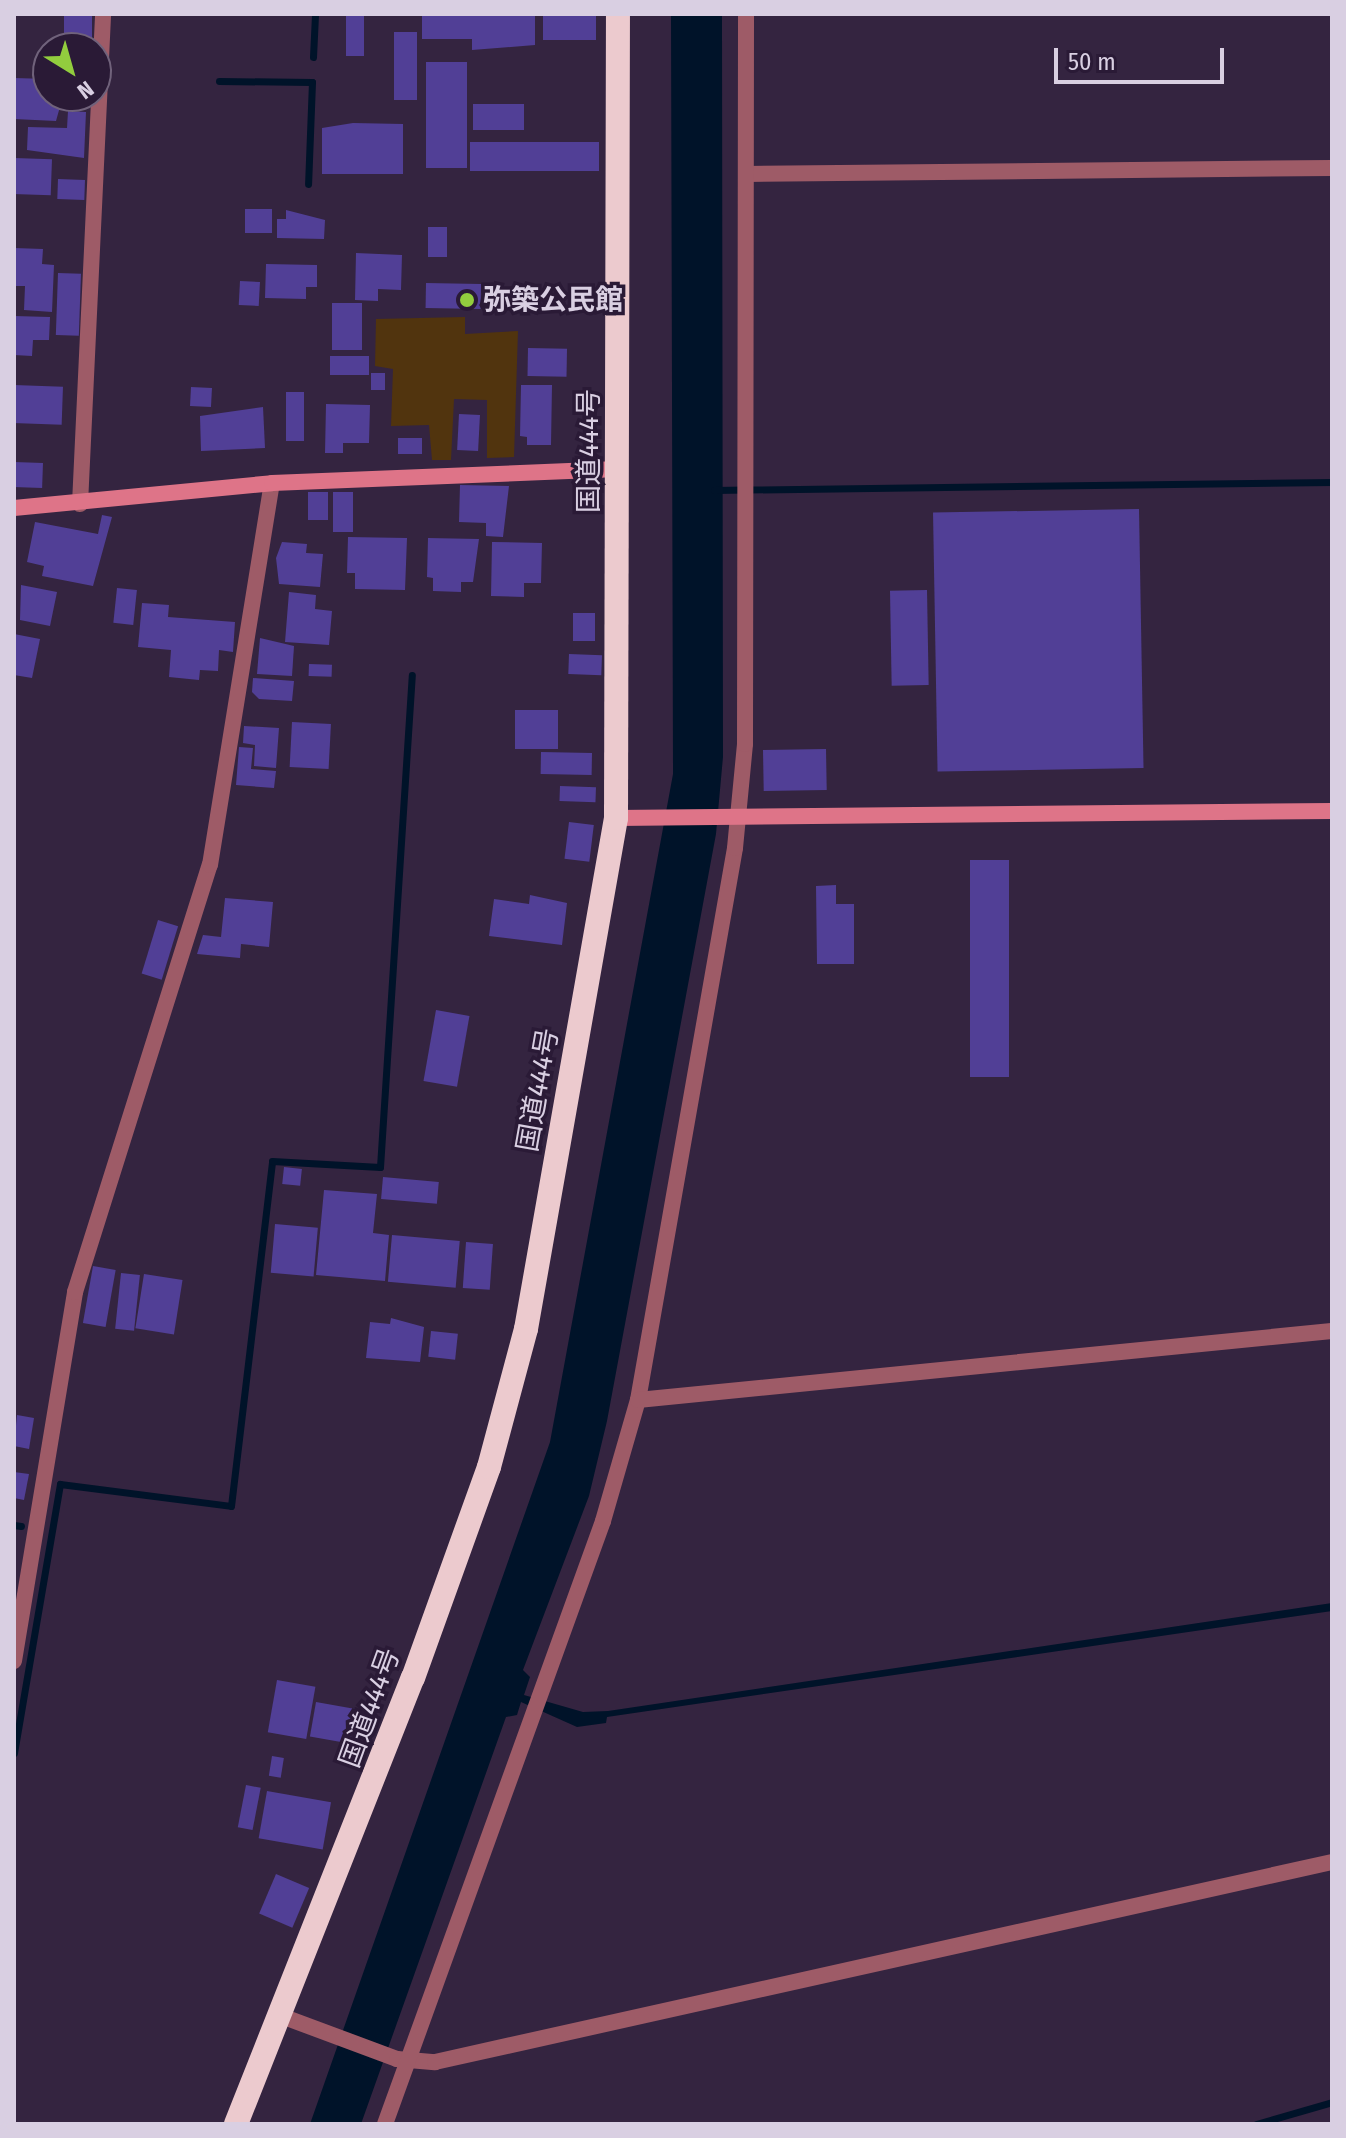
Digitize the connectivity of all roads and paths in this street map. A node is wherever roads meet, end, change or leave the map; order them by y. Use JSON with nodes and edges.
{"nodes":[{"id":1,"x":103,"y":14,"type":"edge"},
{"id":2,"x":618,"y":14,"type":"edge"},
{"id":3,"x":746,"y":14,"type":"edge"},
{"id":4,"x":1332,"y":168,"type":"edge"},
{"id":5,"x":747,"y":174,"type":"junction"},
{"id":6,"x":618,"y":469,"type":"junction"},
{"id":7,"x":272,"y":483,"type":"junction"},
{"id":8,"x":80,"y":504,"type":"junction"},
{"id":9,"x":14,"y":508,"type":"edge"},
{"id":10,"x":1332,"y":811,"type":"edge"},
{"id":11,"x":616,"y":818,"type":"junction"},
{"id":12,"x":732,"y":822,"type":"junction"},
{"id":13,"x":1332,"y":1331,"type":"edge"},
{"id":14,"x":638,"y":1400,"type":"junction"},
{"id":15,"x":14,"y":1661,"type":"edge"},
{"id":16,"x":1332,"y":1862,"type":"edge"},
{"id":17,"x":276,"y":2014,"type":"junction"},
{"id":18,"x":402,"y":2060,"type":"junction"},
{"id":19,"x":236,"y":2124,"type":"edge"},
{"id":20,"x":385,"y":2124,"type":"edge"}],
"edges":[{"from":1,"to":8,"type":"street"},
{"from":2,"to":6,"type":"highway","name":"国道444号"},
{"from":3,"to":5,"type":"street"},
{"from":4,"to":5,"type":"street"},
{"from":5,"to":12,"type":"street"},
{"from":6,"to":7,"type":"street"},
{"from":6,"to":11,"type":"highway","name":"国道444号"},
{"from":7,"to":8,"type":"street"},
{"from":7,"to":15,"type":"street"},
{"from":8,"to":9,"type":"street"},
{"from":10,"to":12,"type":"street"},
{"from":11,"to":12,"type":"street"},
{"from":11,"to":17,"type":"highway","name":"国道444号"},
{"from":12,"to":14,"type":"street"},
{"from":13,"to":14,"type":"street"},
{"from":14,"to":18,"type":"street"},
{"from":16,"to":18,"type":"street"},
{"from":17,"to":18,"type":"street"},
{"from":17,"to":19,"type":"highway","name":"国道444号"},
{"from":18,"to":20,"type":"street"}]}
